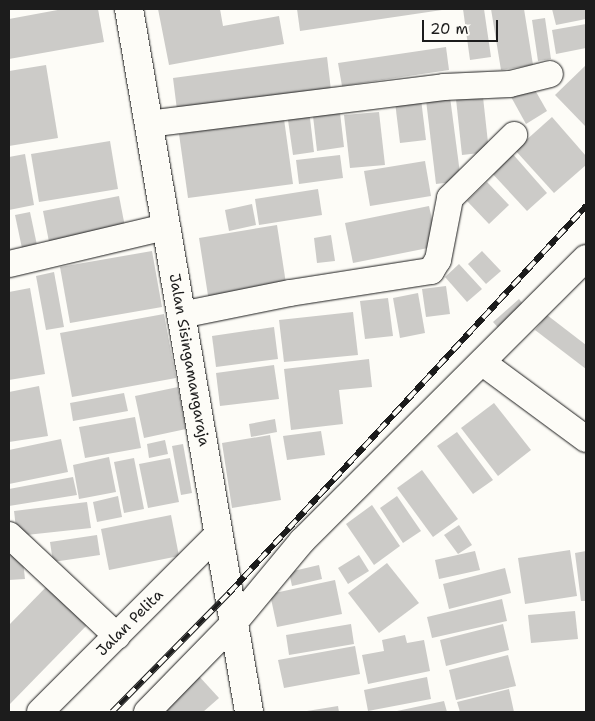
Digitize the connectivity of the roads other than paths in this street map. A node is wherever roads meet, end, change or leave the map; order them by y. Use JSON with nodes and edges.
{"nodes":[{"id":1,"x":128,"y":9,"type":"edge"},
{"id":2,"x":550,"y":74,"type":"dead end"},
{"id":3,"x":148,"y":124,"type":"junction"},
{"id":4,"x":514,"y":135,"type":"dead end"},
{"id":5,"x":166,"y":227,"type":"junction"},
{"id":6,"x":586,"y":258,"type":"edge"},
{"id":7,"x":9,"y":264,"type":"edge"},
{"id":8,"x":181,"y":315,"type":"junction"},
{"id":9,"x":483,"y":363,"type":"junction"},
{"id":10,"x":586,"y":439,"type":"edge"},
{"id":11,"x":219,"y":532,"type":"junction"},
{"id":12,"x":9,"y":536,"type":"edge"},
{"id":13,"x":234,"y":624,"type":"junction"},
{"id":14,"x":117,"y":636,"type":"junction"},
{"id":15,"x":40,"y":712,"type":"edge"},
{"id":16,"x":147,"y":712,"type":"edge"},
{"id":17,"x":249,"y":712,"type":"edge"}],
"edges":[{"from":1,"to":3,"type":"street","name":"Jalan Sisingamangaraja"},
{"from":2,"to":3,"type":"street"},
{"from":3,"to":5,"type":"street","name":"Jalan Sisingamangaraja"},
{"from":4,"to":8,"type":"street"},
{"from":5,"to":7,"type":"street"},
{"from":5,"to":8,"type":"street","name":"Jalan Sisingamangaraja"},
{"from":6,"to":9,"type":"street"},
{"from":8,"to":11,"type":"street","name":"Jalan Sisingamangaraja"},
{"from":9,"to":10,"type":"street"},
{"from":9,"to":13,"type":"street"},
{"from":11,"to":13,"type":"street","name":"Jalan Sisingamangaraja"},
{"from":11,"to":14,"type":"street","name":"Jalan Pelita"},
{"from":12,"to":14,"type":"street"},
{"from":13,"to":16,"type":"street"},
{"from":13,"to":17,"type":"street","name":"Jalan Sisingamangaraja"},
{"from":14,"to":15,"type":"street","name":"Jalan Pelita"}]}
